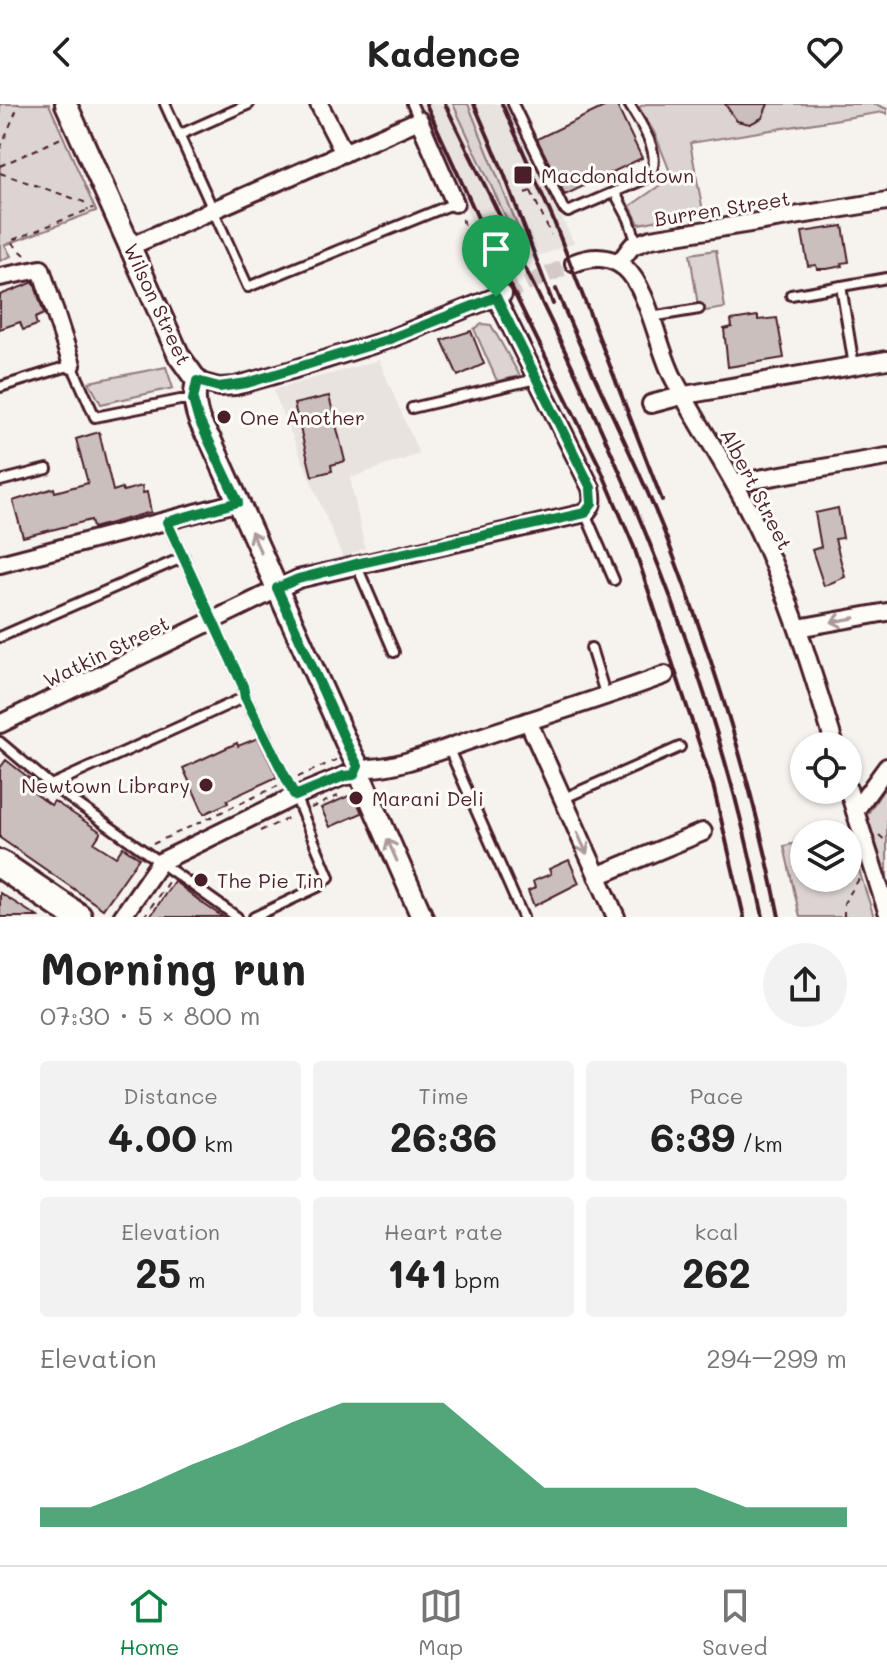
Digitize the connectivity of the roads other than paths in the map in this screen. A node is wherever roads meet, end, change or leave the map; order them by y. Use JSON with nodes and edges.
{"nodes":[{"id":1,"x":66,"y":104,"type":"edge"},
{"id":2,"x":165,"y":104,"type":"edge"},
{"id":3,"x":249,"y":104,"type":"edge"},
{"id":4,"x":319,"y":104,"type":"edge"},
{"id":5,"x":513,"y":104,"type":"edge"},
{"id":6,"x":629,"y":104,"type":"edge"},
{"id":7,"x":416,"y":112,"type":"edge"},
{"id":8,"x":179,"y":135,"type":"junction"},
{"id":9,"x":344,"y":153,"type":"junction"},
{"id":10,"x":615,"y":193,"type":"junction"},
{"id":11,"x":887,"y":201,"type":"edge"},
{"id":12,"x":455,"y":203,"type":"joint"},
{"id":13,"x":213,"y":212,"type":"junction"},
{"id":14,"x":637,"y":244,"type":"junction"},
{"id":15,"x":131,"y":246,"type":"junction"},
{"id":16,"x":574,"y":263,"type":"tunnel mouth"},
{"id":17,"x":619,"y":263,"type":"junction"},
{"id":18,"x":0,"y":277,"type":"edge"},
{"id":19,"x":887,"y":278,"type":"edge"},
{"id":20,"x":841,"y":286,"type":"junction"},
{"id":21,"x":791,"y":295,"type":"dead end"},
{"id":22,"x":699,"y":309,"type":"dead end"},
{"id":23,"x":650,"y":317,"type":"junction"},
{"id":24,"x":887,"y":360,"type":"edge"},
{"id":25,"x":72,"y":365,"type":"junction"},
{"id":26,"x":854,"y":366,"type":"junction"},
{"id":27,"x":536,"y":379,"type":"junction"},
{"id":28,"x":0,"y":387,"type":"edge"},
{"id":29,"x":195,"y":391,"type":"junction"},
{"id":30,"x":685,"y":395,"type":"junction"},
{"id":31,"x":651,"y":404,"type":"dead end"},
{"id":32,"x":412,"y":408,"type":"dead end"},
{"id":33,"x":887,"y":457,"type":"edge"},
{"id":34,"x":47,"y":469,"type":"dead end"},
{"id":35,"x":0,"y":481,"type":"edge"},
{"id":36,"x":735,"y":483,"type":"junction"},
{"id":37,"x":238,"y":502,"type":"junction"},
{"id":38,"x":589,"y":509,"type":"junction"},
{"id":39,"x":167,"y":522,"type":"junction"},
{"id":40,"x":184,"y":557,"type":"junction"},
{"id":41,"x":0,"y":564,"type":"edge"},
{"id":42,"x":356,"y":564,"type":"junction"},
{"id":43,"x":614,"y":580,"type":"dead end"},
{"id":44,"x":277,"y":588,"type":"junction"},
{"id":45,"x":887,"y":612,"type":"edge"},
{"id":46,"x":212,"y":622,"type":"junction"},
{"id":47,"x":798,"y":628,"type":"junction"},
{"id":48,"x":0,"y":637,"type":"edge"},
{"id":49,"x":591,"y":648,"type":"dead end"},
{"id":50,"x":394,"y":652,"type":"dead end"},
{"id":51,"x":665,"y":675,"type":"dead end"},
{"id":52,"x":245,"y":697,"type":"junction"},
{"id":53,"x":606,"y":697,"type":"junction"},
{"id":54,"x":528,"y":721,"type":"junction"},
{"id":55,"x":0,"y":724,"type":"edge"},
{"id":56,"x":831,"y":732,"type":"edge"},
{"id":57,"x":0,"y":742,"type":"edge"},
{"id":58,"x":448,"y":747,"type":"junction"},
{"id":59,"x":680,"y":747,"type":"dead end"},
{"id":60,"x":887,"y":767,"type":"edge"},
{"id":61,"x":362,"y":773,"type":"junction"},
{"id":62,"x":51,"y":785,"type":"junction"},
{"id":63,"x":562,"y":799,"type":"junction"},
{"id":64,"x":298,"y":804,"type":"junction"},
{"id":65,"x":853,"y":804,"type":"edge"},
{"id":66,"x":855,"y":811,"type":"junction"},
{"id":67,"x":703,"y":832,"type":"dead end"},
{"id":68,"x":160,"y":862,"type":"junction"},
{"id":69,"x":0,"y":864,"type":"edge"},
{"id":70,"x":597,"y":876,"type":"junction"},
{"id":71,"x":887,"y":911,"type":"edge"},
{"id":72,"x":78,"y":917,"type":"edge"},
{"id":73,"x":122,"y":917,"type":"edge"},
{"id":74,"x":237,"y":917,"type":"edge"},
{"id":75,"x":254,"y":917,"type":"edge"},
{"id":76,"x":422,"y":917,"type":"edge"},
{"id":77,"x":523,"y":917,"type":"edge"},
{"id":78,"x":616,"y":917,"type":"edge"}],
"edges":[{"from":1,"to":15,"type":"street","name":"Wilson Street"},
{"from":2,"to":8,"type":"lane"},
{"from":3,"to":8,"type":"lane"},
{"from":4,"to":9,"type":"street"},
{"from":5,"to":10,"type":"lane"},
{"from":6,"to":10,"type":"lane"},
{"from":7,"to":9,"type":"street"},
{"from":7,"to":12,"type":"street"},
{"from":8,"to":13,"type":"lane"},
{"from":9,"to":13,"type":"street"},
{"from":10,"to":14,"type":"lane"},
{"from":11,"to":14,"type":"street","name":"Burren Street"},
{"from":12,"to":13,"type":"lane"},
{"from":13,"to":15,"type":"street"},
{"from":14,"to":17,"type":"street","name":"Burren Street"},
{"from":15,"to":29,"type":"street","name":"Wilson Street"},
{"from":16,"to":17,"type":"street"},
{"from":17,"to":23,"type":"street","name":"Albert Street"},
{"from":18,"to":25,"type":"street"},
{"from":19,"to":20,"type":"lane"},
{"from":20,"to":21,"type":"lane"},
{"from":20,"to":26,"type":"lane"},
{"from":22,"to":23,"type":"lane"},
{"from":23,"to":30,"type":"street","name":"Albert Street"},
{"from":24,"to":26,"type":"street"},
{"from":25,"to":28,"type":"lane"},
{"from":25,"to":29,"type":"lane"},
{"from":26,"to":30,"type":"street"},
{"from":27,"to":29,"type":"street"},
{"from":27,"to":32,"type":"lane"},
{"from":27,"to":38,"type":"street"},
{"from":29,"to":37,"type":"street","name":"Wilson Street"},
{"from":30,"to":31,"type":"street"},
{"from":30,"to":36,"type":"street","name":"Albert Street"},
{"from":33,"to":36,"type":"street"},
{"from":34,"to":35,"type":"lane"},
{"from":36,"to":47,"type":"street","name":"Albert Street"},
{"from":37,"to":39,"type":"street"},
{"from":44,"to":37,"type":"street","name":"Wilson Street","one_way":true},
{"from":38,"to":42,"type":"street","name":"Watkin Street"},
{"from":38,"to":43,"type":"lane"},
{"from":39,"to":40,"type":"lane"},
{"from":39,"to":41,"type":"street"},
{"from":40,"to":46,"type":"lane"},
{"from":40,"to":48,"type":"lane"},
{"from":42,"to":44,"type":"street","name":"Watkin Street"},
{"from":42,"to":50,"type":"lane"},
{"from":44,"to":46,"type":"street","name":"Watkin Street"},
{"from":44,"to":61,"type":"street","name":"Wilson Street"},
{"from":45,"to":47,"type":"street","one_way":true},
{"from":46,"to":52,"type":"lane"},
{"from":46,"to":55,"type":"street","name":"Watkin Street"},
{"from":47,"to":56,"type":"street","name":"Albert Street"},
{"from":49,"to":53,"type":"lane"},
{"from":51,"to":53,"type":"street"},
{"from":52,"to":62,"type":"lane"},
{"from":52,"to":64,"type":"lane"},
{"from":53,"to":54,"type":"street"},
{"from":54,"to":58,"type":"street"},
{"from":54,"to":63,"type":"street"},
{"from":57,"to":62,"type":"lane"},
{"from":58,"to":61,"type":"street"},
{"from":58,"to":77,"type":"lane"},
{"from":59,"to":63,"type":"lane"},
{"from":60,"to":66,"type":"street"},
{"from":61,"to":64,"type":"street"},
{"from":76,"to":61,"type":"street","name":"Wilson Street","one_way":true},
{"from":62,"to":68,"type":"lane"},
{"from":63,"to":70,"type":"street","one_way":true},
{"from":64,"to":68,"type":"street"},
{"from":64,"to":75,"type":"lane"},
{"from":65,"to":66,"type":"street"},
{"from":66,"to":71,"type":"street"},
{"from":67,"to":70,"type":"street"},
{"from":68,"to":73,"type":"street"},
{"from":68,"to":74,"type":"lane"},
{"from":69,"to":72,"type":"highway"},
{"from":70,"to":78,"type":"street"}]}
